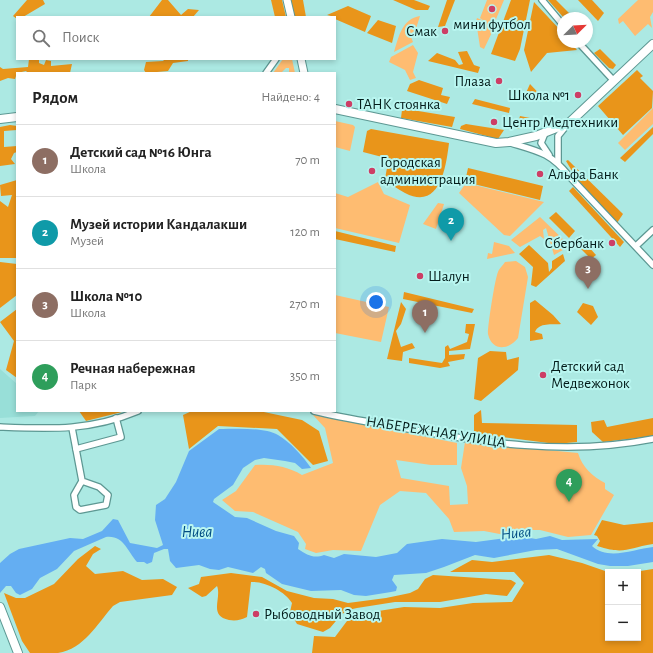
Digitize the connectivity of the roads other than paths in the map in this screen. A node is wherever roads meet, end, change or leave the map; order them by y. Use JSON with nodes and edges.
{"nodes":[{"id":1,"x":287,"y":0,"type":"edge"},
{"id":2,"x":542,"y":0,"type":"edge"},
{"id":3,"x":291,"y":16,"type":"edge"},
{"id":4,"x":557,"y":18,"type":"edge"},
{"id":5,"x":653,"y":44,"type":"edge"},
{"id":6,"x":584,"y":48,"type":"edge"},
{"id":7,"x":275,"y":60,"type":"edge"},
{"id":8,"x":300,"y":60,"type":"edge"},
{"id":9,"x":267,"y":72,"type":"edge"},
{"id":10,"x":304,"y":72,"type":"edge"},
{"id":11,"x":614,"y":81,"type":"junction"},
{"id":12,"x":336,"y":109,"type":"edge"},
{"id":13,"x":16,"y":116,"type":"edge"},
{"id":14,"x":0,"y":119,"type":"edge"},
{"id":15,"x":569,"y":123,"type":"junction"},
{"id":16,"x":546,"y":133,"type":"junction"},
{"id":17,"x":509,"y":142,"type":"junction"},
{"id":18,"x":557,"y":146,"type":"junction"},
{"id":19,"x":552,"y":158,"type":"junction"},
{"id":20,"x":558,"y":162,"type":"junction"},
{"id":21,"x":653,"y":230,"type":"edge"},
{"id":22,"x":636,"y":246,"type":"junction"},
{"id":23,"x":653,"y":265,"type":"edge"},
{"id":24,"x":135,"y":412,"type":"edge"},
{"id":25,"x":319,"y":412,"type":"edge"},
{"id":26,"x":116,"y":418,"type":"junction"},
{"id":27,"x":0,"y":427,"type":"edge"},
{"id":28,"x":72,"y":428,"type":"junction"},
{"id":29,"x":653,"y":440,"type":"edge"},
{"id":30,"x":76,"y":449,"type":"junction"},
{"id":31,"x":82,"y":481,"type":"junction"},
{"id":32,"x":0,"y":607,"type":"edge"},
{"id":33,"x":18,"y":653,"type":"edge"}],
"edges":[{"from":1,"to":3,"type":"street"},
{"from":2,"to":4,"type":"street"},
{"from":5,"to":11,"type":"main road"},
{"from":6,"to":11,"type":"street"},
{"from":7,"to":9,"type":"street"},
{"from":8,"to":10,"type":"street"},
{"from":11,"to":15,"type":"main road"},
{"from":12,"to":17,"type":"main road"},
{"from":13,"to":14,"type":"main road"},
{"from":15,"to":16,"type":"main road"},
{"from":15,"to":18,"type":"street"},
{"from":16,"to":17,"type":"main road"},
{"from":16,"to":18,"type":"street"},
{"from":16,"to":19,"type":"street"},
{"from":17,"to":19,"type":"street"},
{"from":18,"to":20,"type":"street"},
{"from":19,"to":20,"type":"street"},
{"from":20,"to":22,"type":"street"},
{"from":21,"to":22,"type":"street"},
{"from":22,"to":23,"type":"street"},
{"from":24,"to":26,"type":"street"},
{"from":25,"to":29,"type":"street","name":"НАБЕРЕЖНАЯ УЛИЦА"},
{"from":26,"to":28,"type":"street"},
{"from":26,"to":30,"type":"street"},
{"from":27,"to":28,"type":"street"},
{"from":28,"to":30,"type":"street"},
{"from":30,"to":31,"type":"street"},
{"from":31,"to":31,"type":"street"},
{"from":32,"to":33,"type":"main road"}]}
